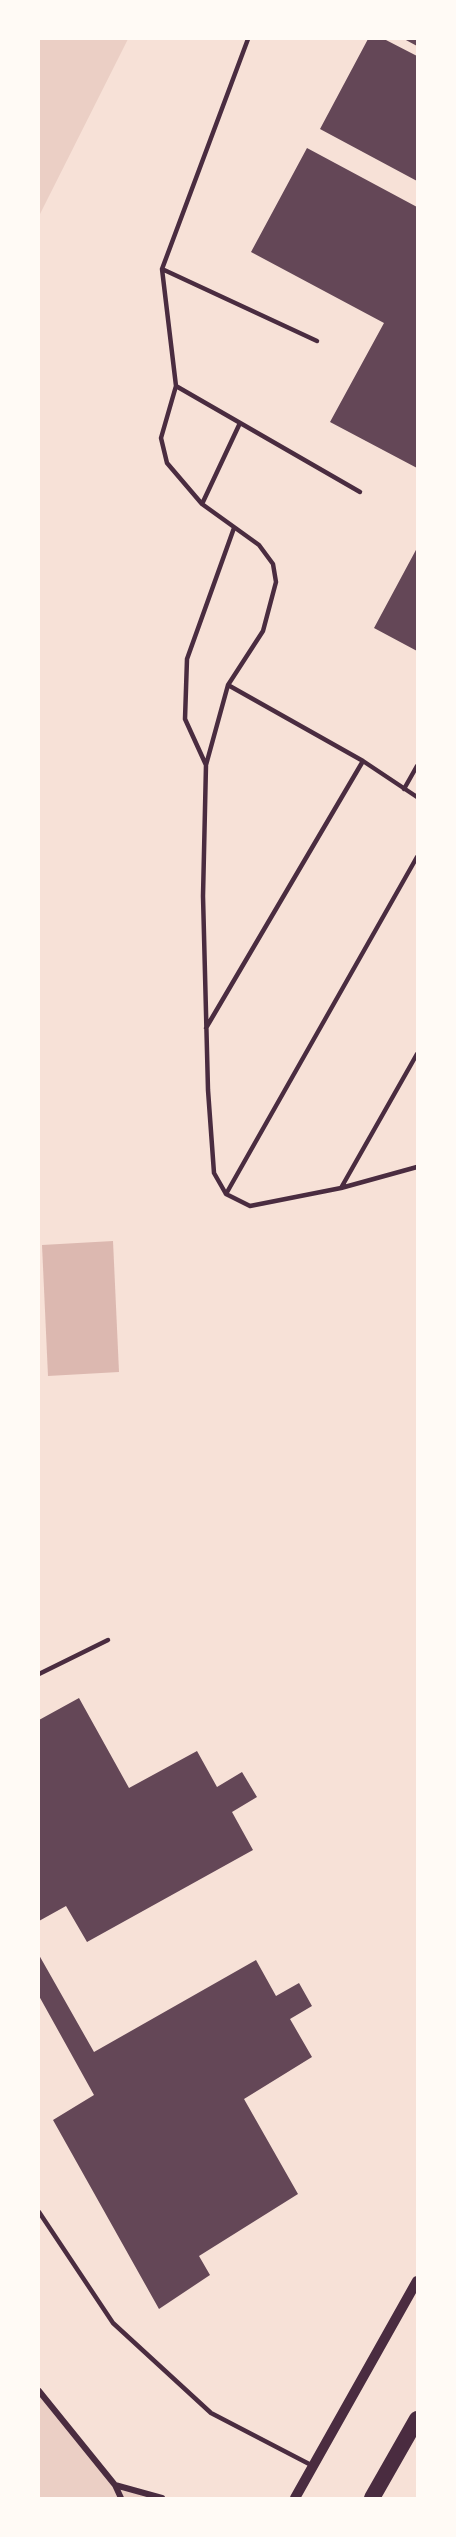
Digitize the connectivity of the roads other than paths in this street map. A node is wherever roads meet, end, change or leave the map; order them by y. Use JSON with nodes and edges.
{"nodes":[{"id":1,"x":248,"y":39,"type":"edge"},
{"id":2,"x":162,"y":269,"type":"junction"},
{"id":3,"x":317,"y":341,"type":"dead end"},
{"id":4,"x":176,"y":386,"type":"junction"},
{"id":5,"x":240,"y":423,"type":"junction"},
{"id":6,"x":360,"y":492,"type":"dead end"},
{"id":7,"x":202,"y":504,"type":"junction"},
{"id":8,"x":234,"y":528,"type":"junction"},
{"id":9,"x":228,"y":685,"type":"junction"},
{"id":10,"x":363,"y":761,"type":"junction"},
{"id":11,"x":206,"y":765,"type":"junction"},
{"id":12,"x":417,"y":766,"type":"edge"},
{"id":13,"x":404,"y":789,"type":"junction"},
{"id":14,"x":417,"y":797,"type":"edge"},
{"id":15,"x":417,"y":857,"type":"edge"},
{"id":16,"x":206,"y":1028,"type":"junction"},
{"id":17,"x":417,"y":1054,"type":"edge"},
{"id":18,"x":417,"y":1167,"type":"edge"},
{"id":19,"x":341,"y":1188,"type":"junction"},
{"id":20,"x":226,"y":1194,"type":"junction"},
{"id":21,"x":108,"y":1640,"type":"dead end"},
{"id":22,"x":39,"y":1674,"type":"edge"},
{"id":23,"x":39,"y":2212,"type":"edge"},
{"id":24,"x":417,"y":2281,"type":"edge"},
{"id":25,"x":39,"y":2391,"type":"edge"},
{"id":26,"x":417,"y":2419,"type":"edge"},
{"id":27,"x":313,"y":2466,"type":"junction"},
{"id":28,"x":115,"y":2485,"type":"junction"},
{"id":29,"x":121,"y":2498,"type":"edge"},
{"id":30,"x":162,"y":2498,"type":"edge"},
{"id":31,"x":295,"y":2498,"type":"edge"},
{"id":32,"x":372,"y":2498,"type":"edge"}],
"edges":[{"from":1,"to":2,"type":"lane"},
{"from":2,"to":3,"type":"lane"},
{"from":2,"to":4,"type":"lane"},
{"from":4,"to":5,"type":"lane"},
{"from":4,"to":7,"type":"lane"},
{"from":5,"to":6,"type":"lane"},
{"from":5,"to":7,"type":"lane"},
{"from":7,"to":8,"type":"lane"},
{"from":8,"to":9,"type":"lane"},
{"from":8,"to":11,"type":"lane"},
{"from":9,"to":10,"type":"lane"},
{"from":9,"to":11,"type":"lane"},
{"from":10,"to":13,"type":"lane"},
{"from":10,"to":16,"type":"lane"},
{"from":11,"to":16,"type":"lane"},
{"from":12,"to":13,"type":"lane"},
{"from":13,"to":14,"type":"lane"},
{"from":15,"to":20,"type":"lane"},
{"from":16,"to":20,"type":"lane"},
{"from":17,"to":19,"type":"lane"},
{"from":18,"to":19,"type":"lane"},
{"from":19,"to":20,"type":"lane"},
{"from":21,"to":22,"type":"lane"},
{"from":23,"to":27,"type":"lane"},
{"from":24,"to":27,"type":"street"},
{"from":25,"to":28,"type":"street"},
{"from":26,"to":32,"type":"highway"},
{"from":27,"to":31,"type":"street"},
{"from":28,"to":29,"type":"street"},
{"from":28,"to":30,"type":"street"}]}
